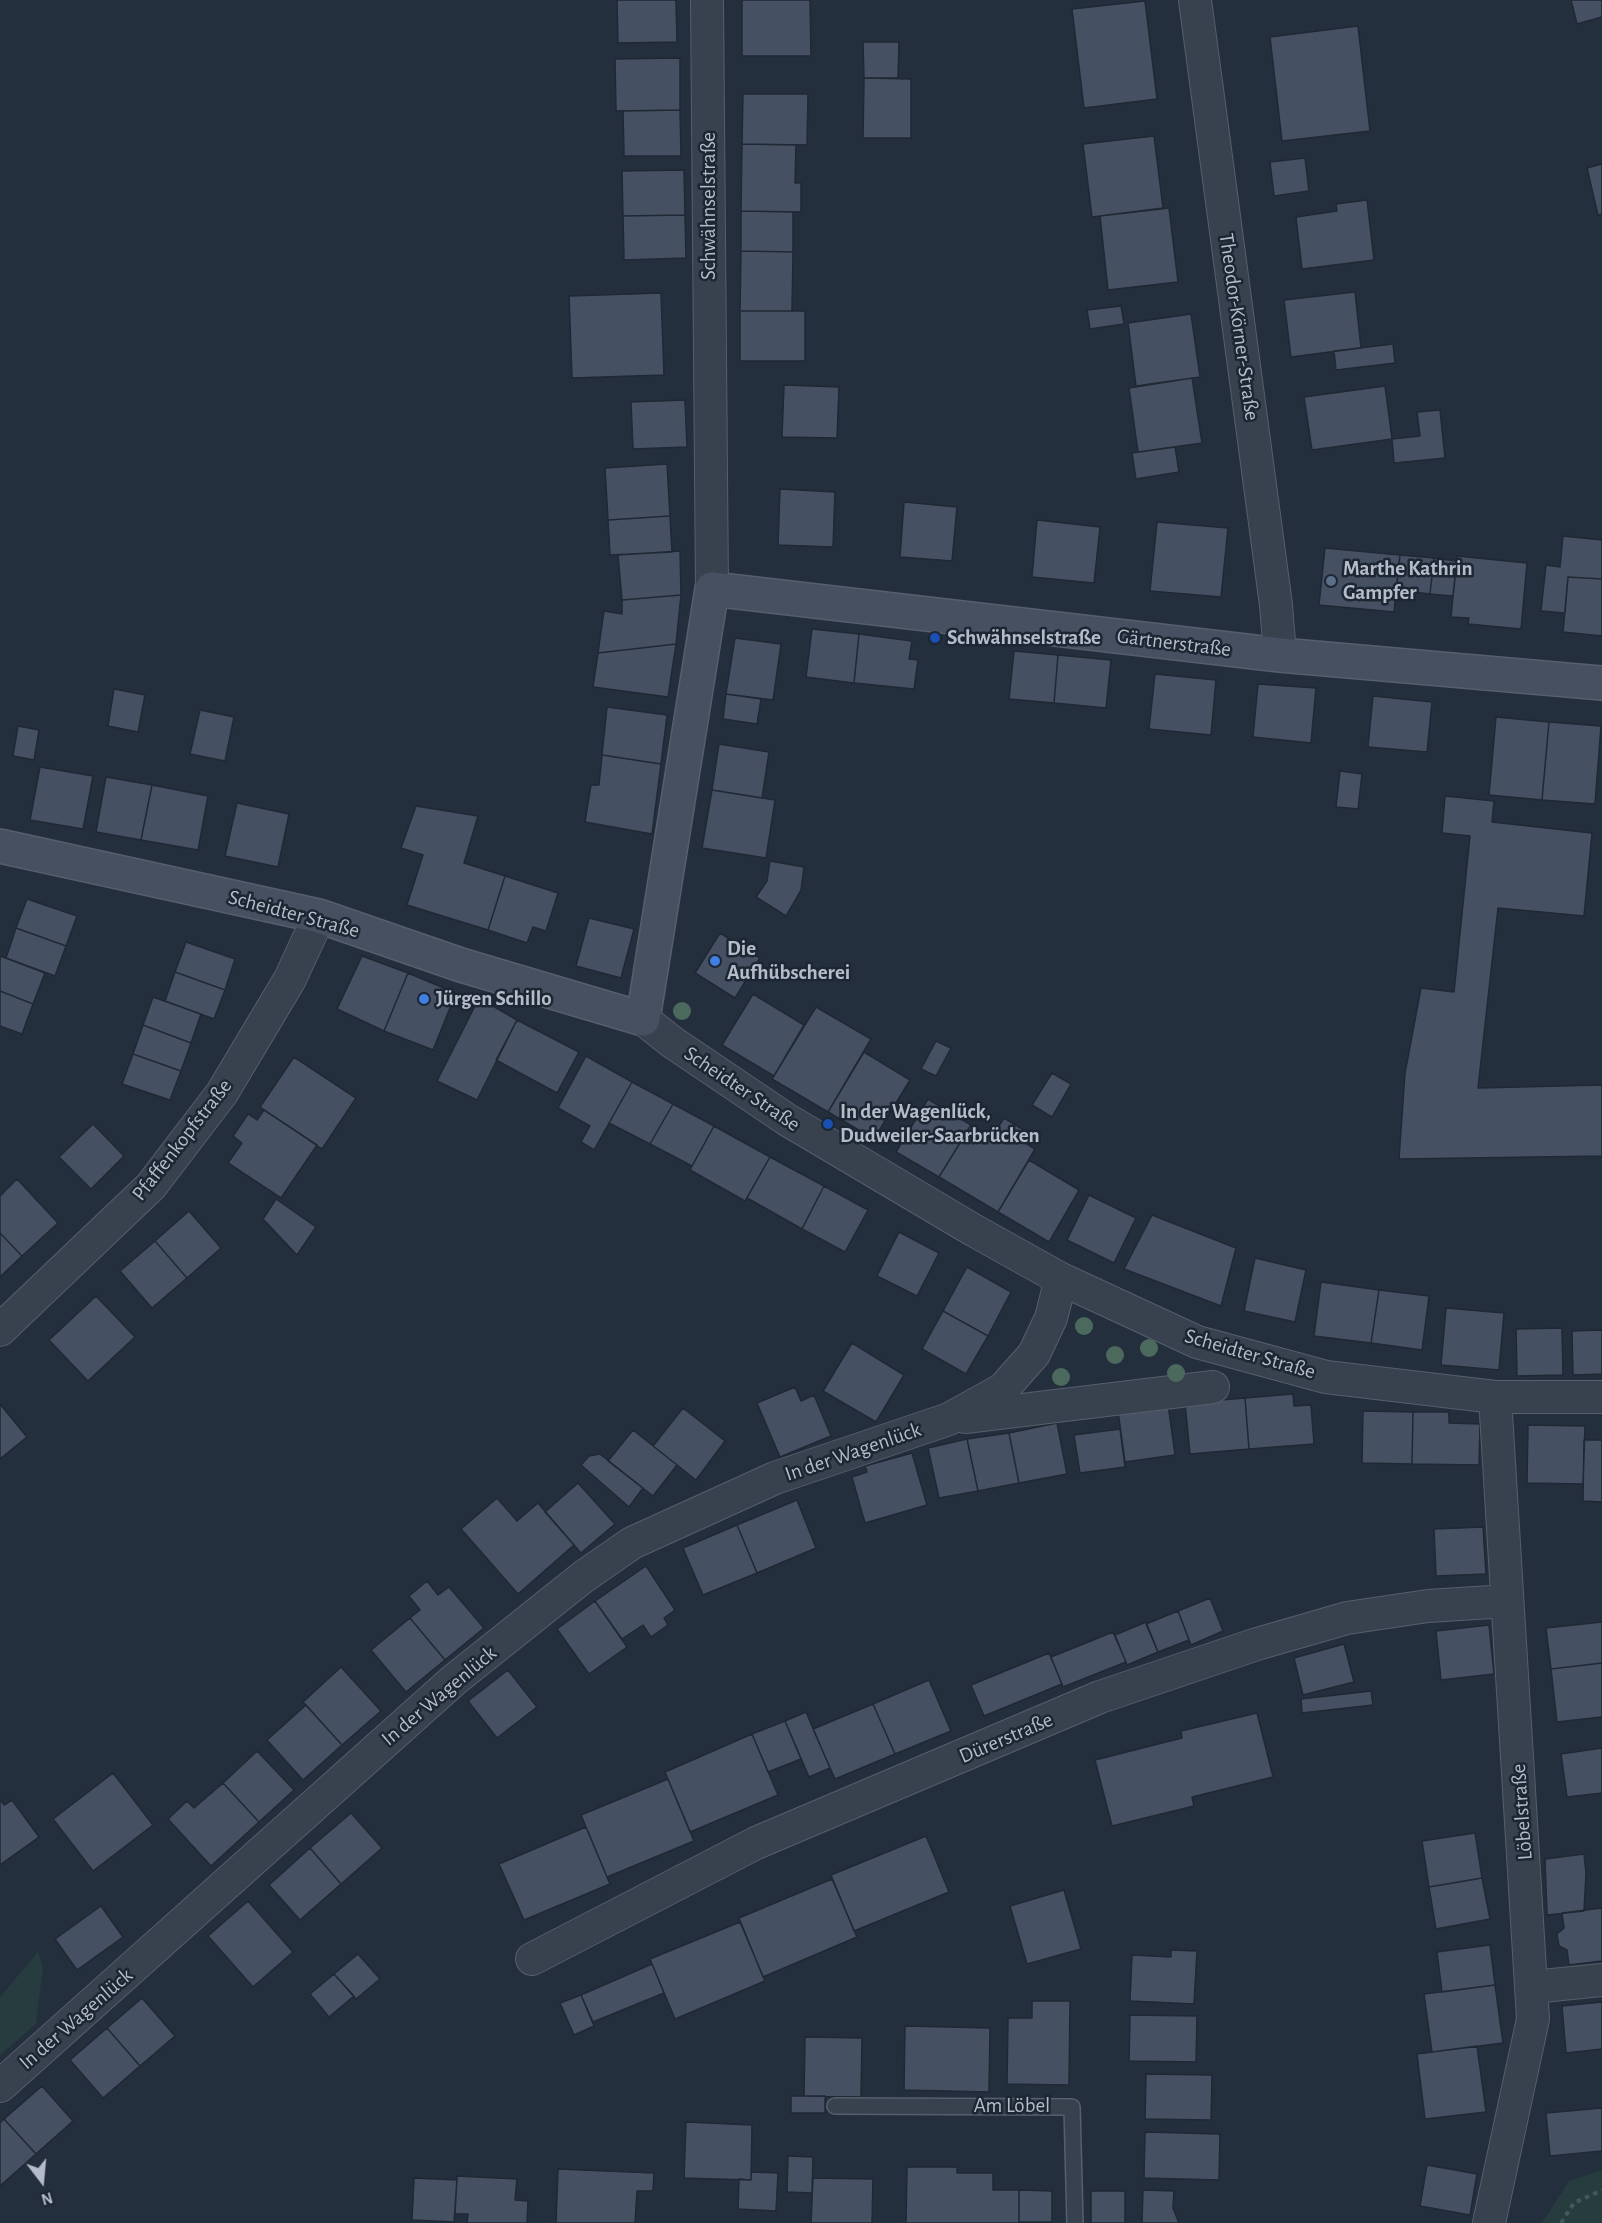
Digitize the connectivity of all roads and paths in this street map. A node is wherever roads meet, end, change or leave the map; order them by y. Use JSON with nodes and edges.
{"nodes":[{"id":1,"x":707,"y":0,"type":"edge"},
{"id":2,"x":1195,"y":0,"type":"edge"},
{"id":3,"x":712,"y":589,"type":"junction"},
{"id":4,"x":1280,"y":655,"type":"junction"},
{"id":5,"x":1602,"y":683,"type":"edge"},
{"id":6,"x":0,"y":846,"type":"edge"},
{"id":7,"x":319,"y":916,"type":"junction"},
{"id":8,"x":643,"y":1019,"type":"junction"},
{"id":9,"x":1061,"y":1279,"type":"junction"},
{"id":10,"x":0,"y":1330,"type":"edge"},
{"id":11,"x":1214,"y":1387,"type":"dead end"},
{"id":12,"x":1495,"y":1397,"type":"junction"},
{"id":13,"x":1602,"y":1397,"type":"edge"},
{"id":14,"x":949,"y":1419,"type":"junction"},
{"id":15,"x":1507,"y":1601,"type":"junction"},
{"id":16,"x":532,"y":1959,"type":"dead end"},
{"id":17,"x":1602,"y":1980,"type":"edge"},
{"id":18,"x":1533,"y":1987,"type":"junction"},
{"id":19,"x":0,"y":2086,"type":"edge"},
{"id":20,"x":836,"y":2106,"type":"dead end"},
{"id":21,"x":1602,"y":2190,"type":"edge"},
{"id":22,"x":1075,"y":2223,"type":"edge"},
{"id":23,"x":1489,"y":2223,"type":"edge"},
{"id":24,"x":1561,"y":2223,"type":"edge"}],
"edges":[{"from":1,"to":3,"type":"street","name":"Schwähnselstraße"},
{"from":2,"to":4,"type":"street","name":"Theodor-Körner-Straße"},
{"from":3,"to":4,"type":"street","name":"Gärtnerstraße"},
{"from":3,"to":8,"type":"street","name":"Schwähnselstraße"},
{"from":4,"to":5,"type":"street","name":"Gärtnerstraße"},
{"from":6,"to":7,"type":"street","name":"Scheidter Straße"},
{"from":7,"to":8,"type":"street","name":"Scheidter Straße"},
{"from":7,"to":10,"type":"street","name":"Pfaffenkopfstraße"},
{"from":8,"to":9,"type":"street","name":"Scheidter Straße"},
{"from":9,"to":12,"type":"street","name":"Scheidter Straße"},
{"from":9,"to":14,"type":"street","name":"In der Wagenlück"},
{"from":11,"to":14,"type":"street","name":"In der Wagenlück"},
{"from":12,"to":13,"type":"street","name":"Scheidter Straße"},
{"from":12,"to":15,"type":"street","name":"Löbelstraße"},
{"from":14,"to":19,"type":"street","name":"In der Wagenlück"},
{"from":15,"to":16,"type":"street","name":"Dürerstraße"},
{"from":15,"to":18,"type":"street","name":"Löbelstraße"},
{"from":17,"to":18,"type":"street"},
{"from":18,"to":23,"type":"street","name":"Löbelstraße"},
{"from":20,"to":22,"type":"lane","name":"Am Löbel"},
{"from":21,"to":24,"type":"path"}]}
